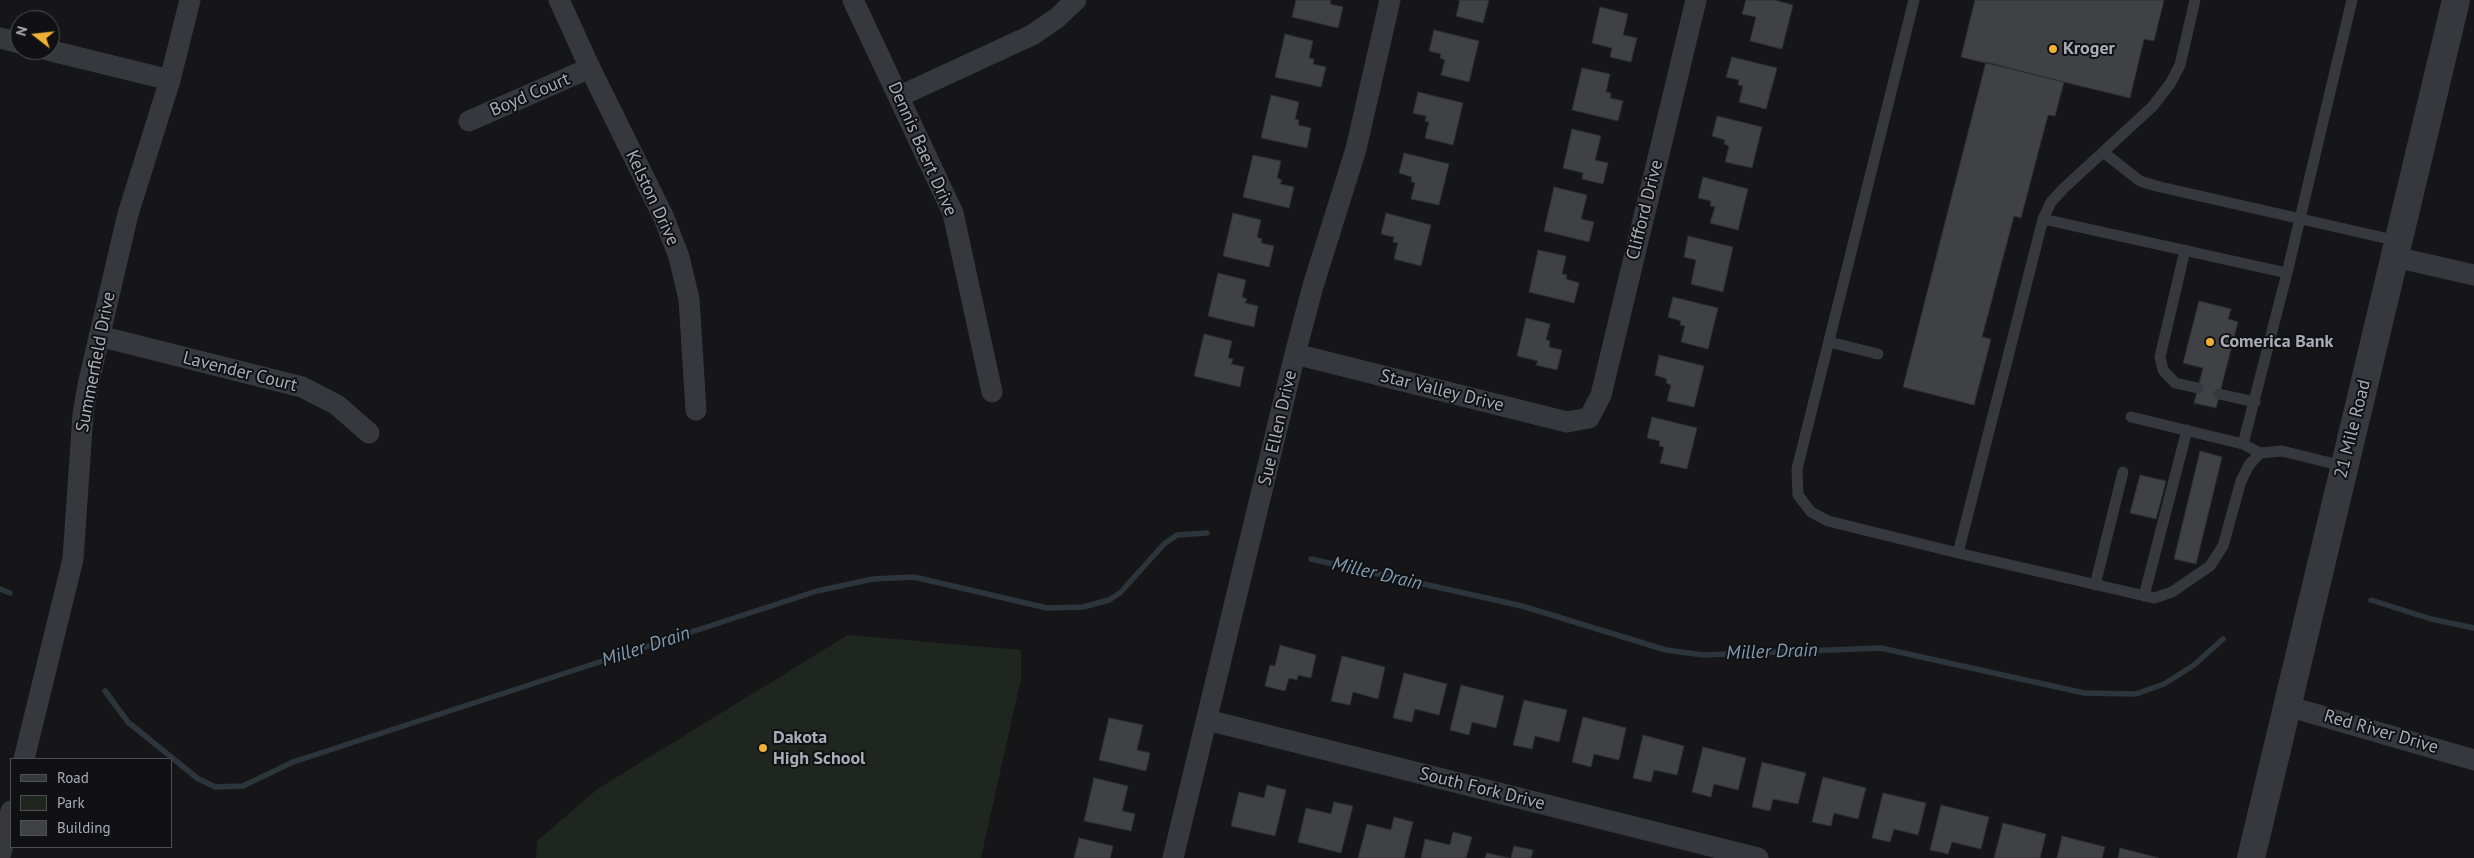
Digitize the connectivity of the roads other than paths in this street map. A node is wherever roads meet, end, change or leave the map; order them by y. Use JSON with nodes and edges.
{"nodes":[{"id":1,"x":190,"y":0,"type":"edge"},
{"id":2,"x":559,"y":0,"type":"edge"},
{"id":3,"x":853,"y":0,"type":"edge"},
{"id":4,"x":1076,"y":0,"type":"edge"},
{"id":5,"x":1390,"y":0,"type":"edge"},
{"id":6,"x":1696,"y":0,"type":"edge"},
{"id":7,"x":1914,"y":0,"type":"edge"},
{"id":8,"x":2195,"y":0,"type":"edge"},
{"id":9,"x":2352,"y":0,"type":"edge"},
{"id":10,"x":2456,"y":0,"type":"edge"},
{"id":11,"x":60,"y":53,"type":"edge"},
{"id":12,"x":590,"y":68,"type":"junction"},
{"id":13,"x":170,"y":80,"type":"junction"},
{"id":14,"x":900,"y":96,"type":"junction"},
{"id":15,"x":469,"y":121,"type":"dead end"},
{"id":16,"x":2103,"y":152,"type":"junction"},
{"id":17,"x":2043,"y":219,"type":"junction"},
{"id":18,"x":2300,"y":219,"type":"junction"},
{"id":19,"x":2396,"y":249,"type":"junction"},
{"id":20,"x":2184,"y":250,"type":"junction"},
{"id":21,"x":2287,"y":272,"type":"junction"},
{"id":22,"x":2474,"y":275,"type":"edge"},
{"id":23,"x":99,"y":336,"type":"junction"},
{"id":24,"x":1829,"y":342,"type":"junction"},
{"id":25,"x":1295,"y":354,"type":"junction"},
{"id":26,"x":1878,"y":354,"type":"dead end"},
{"id":27,"x":2198,"y":388,"type":"dead end"},
{"id":28,"x":992,"y":392,"type":"dead end"},
{"id":29,"x":2219,"y":394,"type":"dead end"},
{"id":30,"x":2255,"y":402,"type":"junction"},
{"id":31,"x":696,"y":410,"type":"dead end"},
{"id":32,"x":2132,"y":417,"type":"dead end"},
{"id":33,"x":1589,"y":418,"type":"joint"},
{"id":34,"x":2187,"y":430,"type":"junction"},
{"id":35,"x":370,"y":433,"type":"dead end"},
{"id":36,"x":2244,"y":444,"type":"junction"},
{"id":37,"x":2260,"y":453,"type":"junction"},
{"id":38,"x":2344,"y":466,"type":"junction"},
{"id":39,"x":2123,"y":472,"type":"dead end"},
{"id":40,"x":1958,"y":553,"type":"junction"},
{"id":41,"x":2095,"y":585,"type":"junction"},
{"id":42,"x":2144,"y":596,"type":"junction"},
{"id":43,"x":2287,"y":706,"type":"junction"},
{"id":44,"x":1207,"y":720,"type":"junction"},
{"id":45,"x":24,"y":758,"type":"edge"},
{"id":46,"x":2474,"y":760,"type":"edge"},
{"id":47,"x":10,"y":815,"type":"edge"},
{"id":48,"x":0,"y":857,"type":"edge"},
{"id":49,"x":1173,"y":858,"type":"edge"},
{"id":50,"x":1758,"y":858,"type":"edge"},
{"id":51,"x":2251,"y":858,"type":"edge"}],
"edges":[{"from":1,"to":13,"type":"street","name":"Summerfield Drive"},
{"from":2,"to":12,"type":"street","name":"Kelston Drive"},
{"from":3,"to":14,"type":"street","name":"Dennis Baert Drive"},
{"from":4,"to":14,"type":"street"},
{"from":5,"to":25,"type":"street","name":"Sue Ellen Drive"},
{"from":6,"to":33,"type":"street","name":"Clifford Drive"},
{"from":7,"to":24,"type":"lane"},
{"from":8,"to":16,"type":"lane"},
{"from":9,"to":18,"type":"lane"},
{"from":10,"to":19,"type":"street","name":"21 Mile Road"},
{"from":11,"to":13,"type":"street"},
{"from":12,"to":15,"type":"street","name":"Boyd Court"},
{"from":12,"to":31,"type":"street","name":"Kelston Drive"},
{"from":13,"to":23,"type":"street","name":"Summerfield Drive"},
{"from":14,"to":28,"type":"street","name":"Dennis Baert Drive"},
{"from":16,"to":17,"type":"lane"},
{"from":16,"to":18,"type":"lane"},
{"from":17,"to":20,"type":"lane"},
{"from":17,"to":40,"type":"lane"},
{"from":18,"to":19,"type":"lane"},
{"from":18,"to":21,"type":"lane"},
{"from":19,"to":22,"type":"street"},
{"from":19,"to":38,"type":"street","name":"21 Mile Road"},
{"from":20,"to":21,"type":"lane"},
{"from":20,"to":27,"type":"lane"},
{"from":21,"to":30,"type":"lane"},
{"from":23,"to":35,"type":"street","name":"Lavender Court"},
{"from":23,"to":45,"type":"street","name":"Summerfield Drive"},
{"from":24,"to":26,"type":"lane"},
{"from":24,"to":40,"type":"lane"},
{"from":25,"to":33,"type":"street","name":"Star Valley Drive"},
{"from":25,"to":44,"type":"street","name":"Sue Ellen Drive"},
{"from":29,"to":30,"type":"lane"},
{"from":30,"to":36,"type":"lane"},
{"from":32,"to":34,"type":"lane"},
{"from":34,"to":36,"type":"lane"},
{"from":34,"to":42,"type":"lane"},
{"from":36,"to":37,"type":"lane"},
{"from":37,"to":38,"type":"lane"},
{"from":37,"to":42,"type":"lane"},
{"from":38,"to":43,"type":"street","name":"21 Mile Road"},
{"from":39,"to":41,"type":"lane"},
{"from":40,"to":41,"type":"lane"},
{"from":41,"to":42,"type":"lane"},
{"from":43,"to":46,"type":"street","name":"Red River Drive"},
{"from":43,"to":51,"type":"street","name":"21 Mile Road"},
{"from":44,"to":49,"type":"street","name":"Sue Ellen Drive"},
{"from":44,"to":50,"type":"street","name":"South Fork Drive"},
{"from":47,"to":48,"type":"street"}]}
